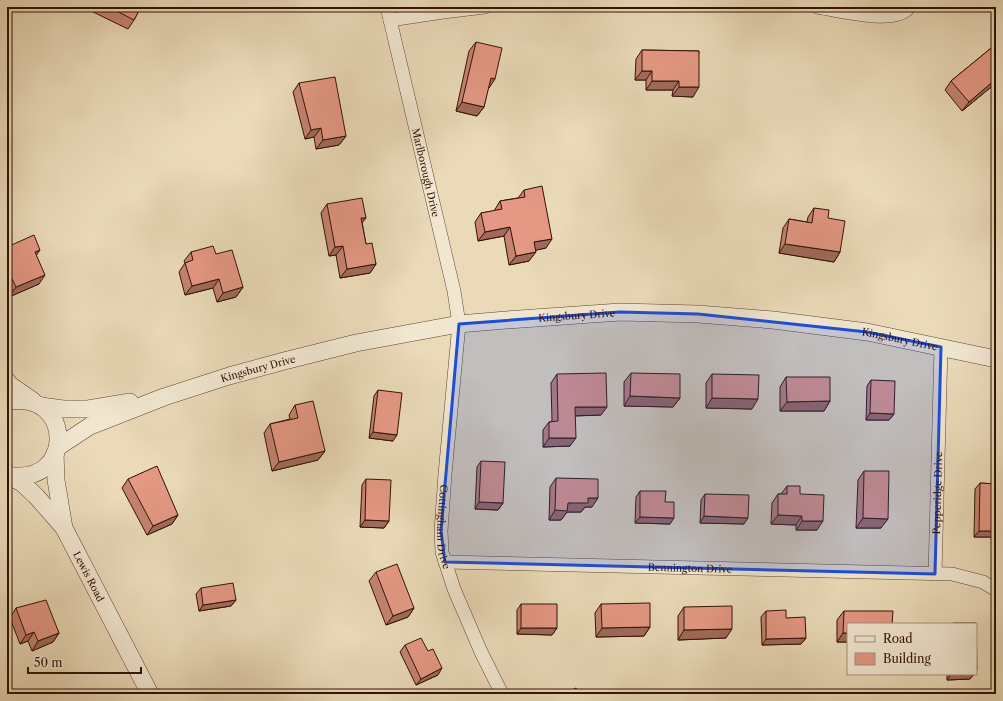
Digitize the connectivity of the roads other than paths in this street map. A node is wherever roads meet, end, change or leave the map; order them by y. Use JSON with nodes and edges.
{"nodes":[{"id":1,"x":387,"y":7,"type":"edge"},
{"id":2,"x":485,"y":7,"type":"edge"},
{"id":3,"x":817,"y":7,"type":"edge"},
{"id":4,"x":909,"y":7,"type":"edge"},
{"id":5,"x":390,"y":20,"type":"junction"},
{"id":6,"x":459,"y":324,"type":"junction"},
{"id":7,"x":941,"y":347,"type":"junction"},
{"id":8,"x":996,"y":359,"type":"edge"},
{"id":9,"x":7,"y":381,"type":"edge"},
{"id":10,"x":164,"y":397,"type":"junction"},
{"id":11,"x":7,"y":402,"type":"edge"},
{"id":12,"x":38,"y":405,"type":"junction"},
{"id":13,"x":57,"y":450,"type":"junction"},
{"id":14,"x":7,"y":475,"type":"edge"},
{"id":15,"x":64,"y":528,"type":"junction"},
{"id":16,"x":445,"y":562,"type":"junction"},
{"id":17,"x":935,"y":574,"type":"junction"},
{"id":18,"x":996,"y":590,"type":"edge"},
{"id":19,"x":150,"y":694,"type":"edge"},
{"id":20,"x":502,"y":694,"type":"edge"}],
"edges":[{"from":1,"to":5,"type":"street","name":"Marlborough Drive"},
{"from":2,"to":5,"type":"street"},
{"from":3,"to":4,"type":"street"},
{"from":5,"to":6,"type":"street","name":"Marlborough Drive"},
{"from":6,"to":7,"type":"street","name":"Kingsbury Drive"},
{"from":6,"to":10,"type":"street","name":"Kingsbury Drive"},
{"from":6,"to":16,"type":"street","name":"Cottingham Drive"},
{"from":7,"to":8,"type":"street","name":"Kingsbury Drive"},
{"from":7,"to":17,"type":"street","name":"Pepperidge Drive"},
{"from":9,"to":12,"type":"street"},
{"from":10,"to":12,"type":"street","name":"Kingsbury Drive"},
{"from":10,"to":13,"type":"street","name":"Kingsbury Drive"},
{"from":11,"to":12,"type":"street","name":"Kingsbury Drive"},
{"from":12,"to":13,"type":"street"},
{"from":13,"to":14,"type":"street","name":"Kingsbury Drive"},
{"from":13,"to":15,"type":"street"},
{"from":14,"to":15,"type":"street","name":"Lewis Road"},
{"from":15,"to":19,"type":"street","name":"Lewis Road"},
{"from":16,"to":17,"type":"street","name":"Bennington Drive"},
{"from":16,"to":20,"type":"street","name":"Cottingham Drive"},
{"from":17,"to":18,"type":"street"}]}
